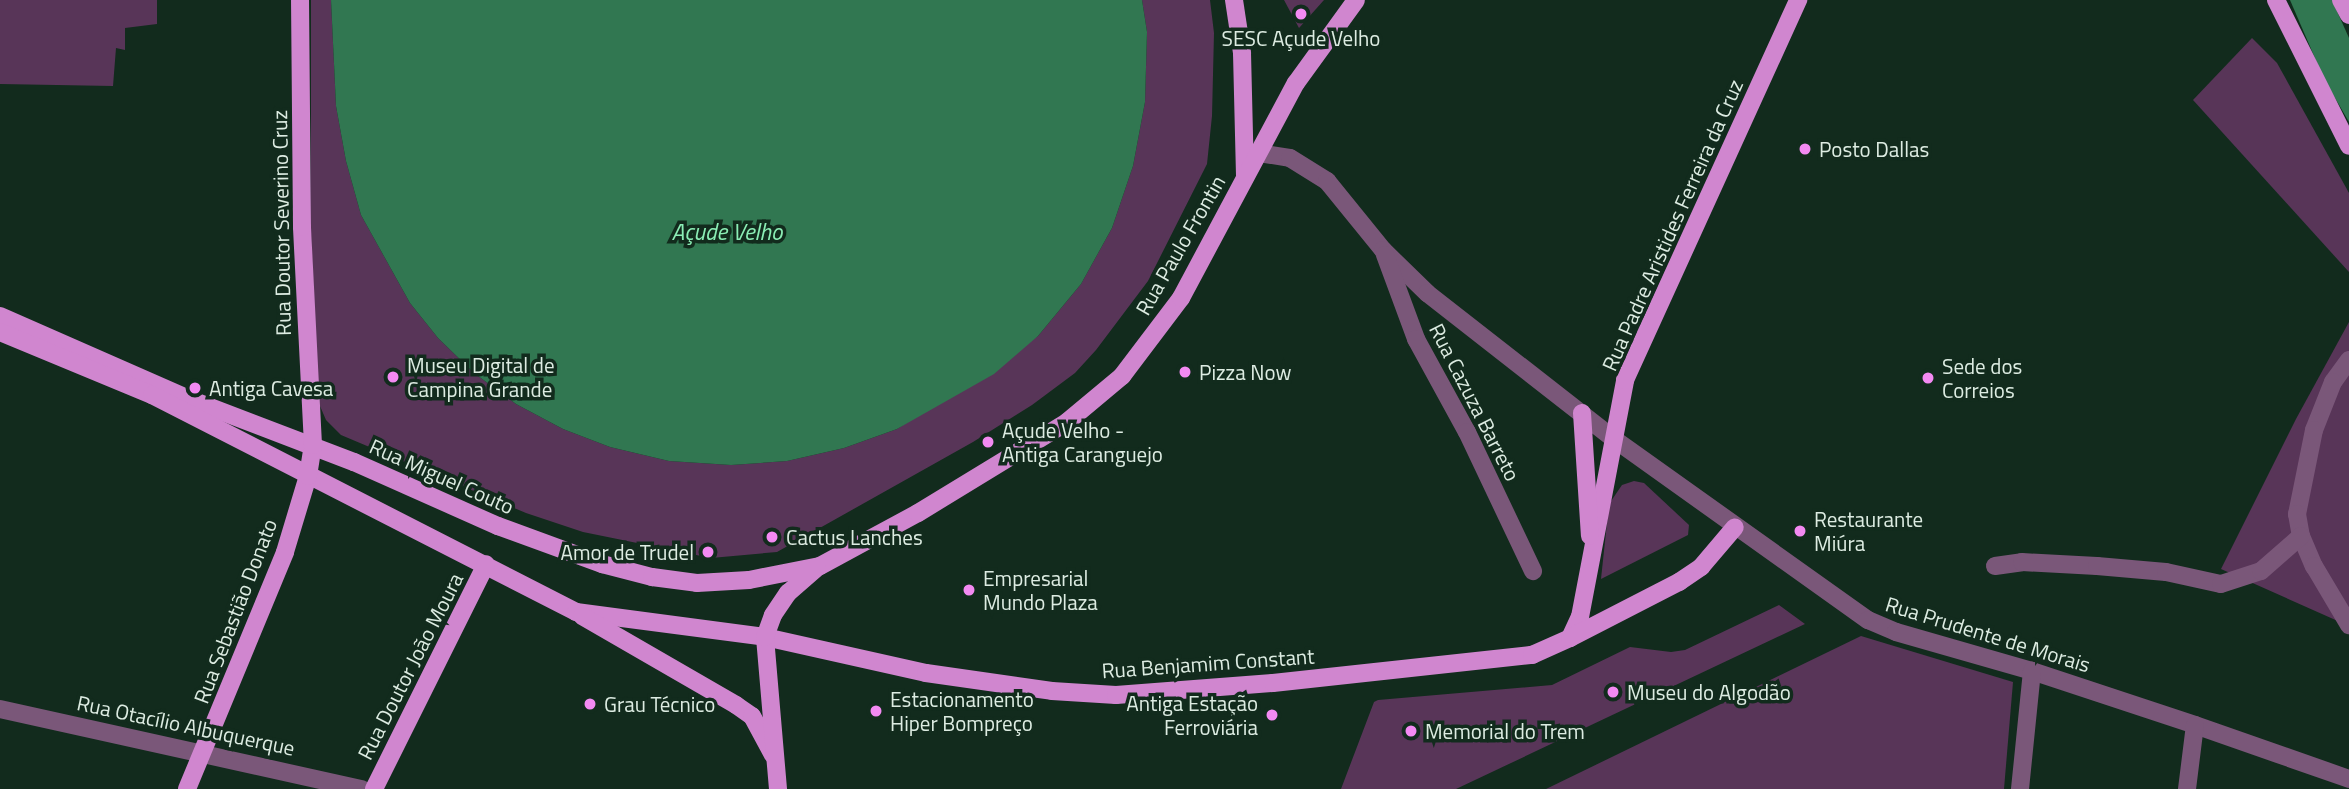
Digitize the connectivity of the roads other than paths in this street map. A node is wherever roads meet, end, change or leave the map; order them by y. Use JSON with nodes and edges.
{"nodes":[{"id":1,"x":300,"y":0,"type":"edge"},
{"id":2,"x":1234,"y":0,"type":"edge"},
{"id":3,"x":1356,"y":0,"type":"edge"},
{"id":4,"x":1798,"y":0,"type":"edge"},
{"id":5,"x":2276,"y":0,"type":"edge"},
{"id":6,"x":2341,"y":0,"type":"edge"},
{"id":7,"x":2349,"y":15,"type":"edge"},
{"id":8,"x":2349,"y":146,"type":"edge"},
{"id":9,"x":1259,"y":153,"type":"junction"},
{"id":10,"x":1245,"y":177,"type":"junction"},
{"id":11,"x":1383,"y":250,"type":"junction"},
{"id":12,"x":0,"y":316,"type":"edge"},
{"id":13,"x":0,"y":332,"type":"edge"},
{"id":14,"x":2349,"y":360,"type":"edge"},
{"id":15,"x":1582,"y":413,"type":"junction"},
{"id":16,"x":1614,"y":439,"type":"junction"},
{"id":17,"x":313,"y":445,"type":"junction"},
{"id":18,"x":308,"y":476,"type":"junction"},
{"id":19,"x":1735,"y":527,"type":"junction"},
{"id":20,"x":877,"y":535,"type":"joint"},
{"id":21,"x":2301,"y":536,"type":"junction"},
{"id":22,"x":1593,"y":557,"type":"junction"},
{"id":23,"x":486,"y":564,"type":"junction"},
{"id":24,"x":820,"y":566,"type":"junction"},
{"id":25,"x":1995,"y":566,"type":"dead end"},
{"id":26,"x":1533,"y":571,"type":"dead end"},
{"id":27,"x":576,"y":612,"type":"junction"},
{"id":28,"x":2349,"y":625,"type":"edge"},
{"id":29,"x":765,"y":637,"type":"junction"},
{"id":30,"x":1570,"y":638,"type":"junction"},
{"id":31,"x":2032,"y":671,"type":"junction"},
{"id":32,"x":0,"y":709,"type":"edge"},
{"id":33,"x":2195,"y":725,"type":"junction"},
{"id":34,"x":205,"y":752,"type":"junction"},
{"id":35,"x":772,"y":755,"type":"junction"},
{"id":36,"x":2349,"y":779,"type":"edge"},
{"id":37,"x":187,"y":789,"type":"edge"},
{"id":38,"x":362,"y":789,"type":"edge"},
{"id":39,"x":374,"y":789,"type":"edge"},
{"id":40,"x":778,"y":789,"type":"edge"},
{"id":41,"x":2020,"y":789,"type":"edge"},
{"id":42,"x":2187,"y":789,"type":"edge"}],
"edges":[{"from":1,"to":17,"type":"main road","name":"Rua Doutor Severino Cruz"},
{"from":2,"to":10,"type":"main road","name":"Rua Paulo Frontin"},
{"from":3,"to":9,"type":"main road"},
{"from":4,"to":16,"type":"main road","name":"Rua Padre Aristides Ferreira da Cruz"},
{"from":5,"to":8,"type":"main road"},
{"from":6,"to":7,"type":"main road"},
{"from":9,"to":10,"type":"main road"},
{"from":9,"to":11,"type":"street","name":"Rua Cazuza Barreto"},
{"from":10,"to":20,"type":"main road","name":"Rua Paulo Frontin"},
{"from":11,"to":15,"type":"street","name":"Rua Cazuza Barreto"},
{"from":11,"to":26,"type":"street","name":"Rua Cazuza Barreto"},
{"from":12,"to":17,"type":"main road","name":"Rua Miguel Couto"},
{"from":13,"to":18,"type":"main road"},
{"from":14,"to":21,"type":"street"},
{"from":15,"to":16,"type":"street","name":"Rua Cazuza Barreto"},
{"from":15,"to":22,"type":"main road"},
{"from":16,"to":19,"type":"street","name":"Rua Prudente de Morais"},
{"from":16,"to":22,"type":"main road","name":"Rua Padre Aristides Ferreira da Cruz"},
{"from":17,"to":18,"type":"main road","name":"Rua Sebastião Donato"},
{"from":17,"to":24,"type":"main road","name":"Rua Miguel Couto"},
{"from":18,"to":23,"type":"main road"},
{"from":18,"to":34,"type":"main road","name":"Rua Sebastião Donato"},
{"from":19,"to":30,"type":"main road","name":"Rua Benjamim Constant"},
{"from":19,"to":31,"type":"street","name":"Rua Prudente de Morais"},
{"from":20,"to":24,"type":"main road","name":"Rua Miguel Couto"},
{"from":21,"to":25,"type":"street"},
{"from":21,"to":28,"type":"street"},
{"from":22,"to":30,"type":"main road"},
{"from":23,"to":27,"type":"main road"},
{"from":23,"to":39,"type":"main road","name":"Rua Doutor João Moura"},
{"from":24,"to":29,"type":"main road"},
{"from":27,"to":29,"type":"main road"},
{"from":27,"to":35,"type":"main road"},
{"from":29,"to":30,"type":"main road","name":"Rua Benjamim Constant"},
{"from":29,"to":35,"type":"main road"},
{"from":31,"to":33,"type":"street","name":"Rua Prudente de Morais"},
{"from":31,"to":41,"type":"street"},
{"from":32,"to":34,"type":"street","name":"Rua Otacílio Albuquerque"},
{"from":33,"to":36,"type":"street","name":"Rua Prudente de Morais"},
{"from":33,"to":42,"type":"street"},
{"from":34,"to":37,"type":"main road","name":"Rua Sebastião Donato"},
{"from":34,"to":38,"type":"street","name":"Rua Otacílio Albuquerque"},
{"from":35,"to":40,"type":"main road"}]}
